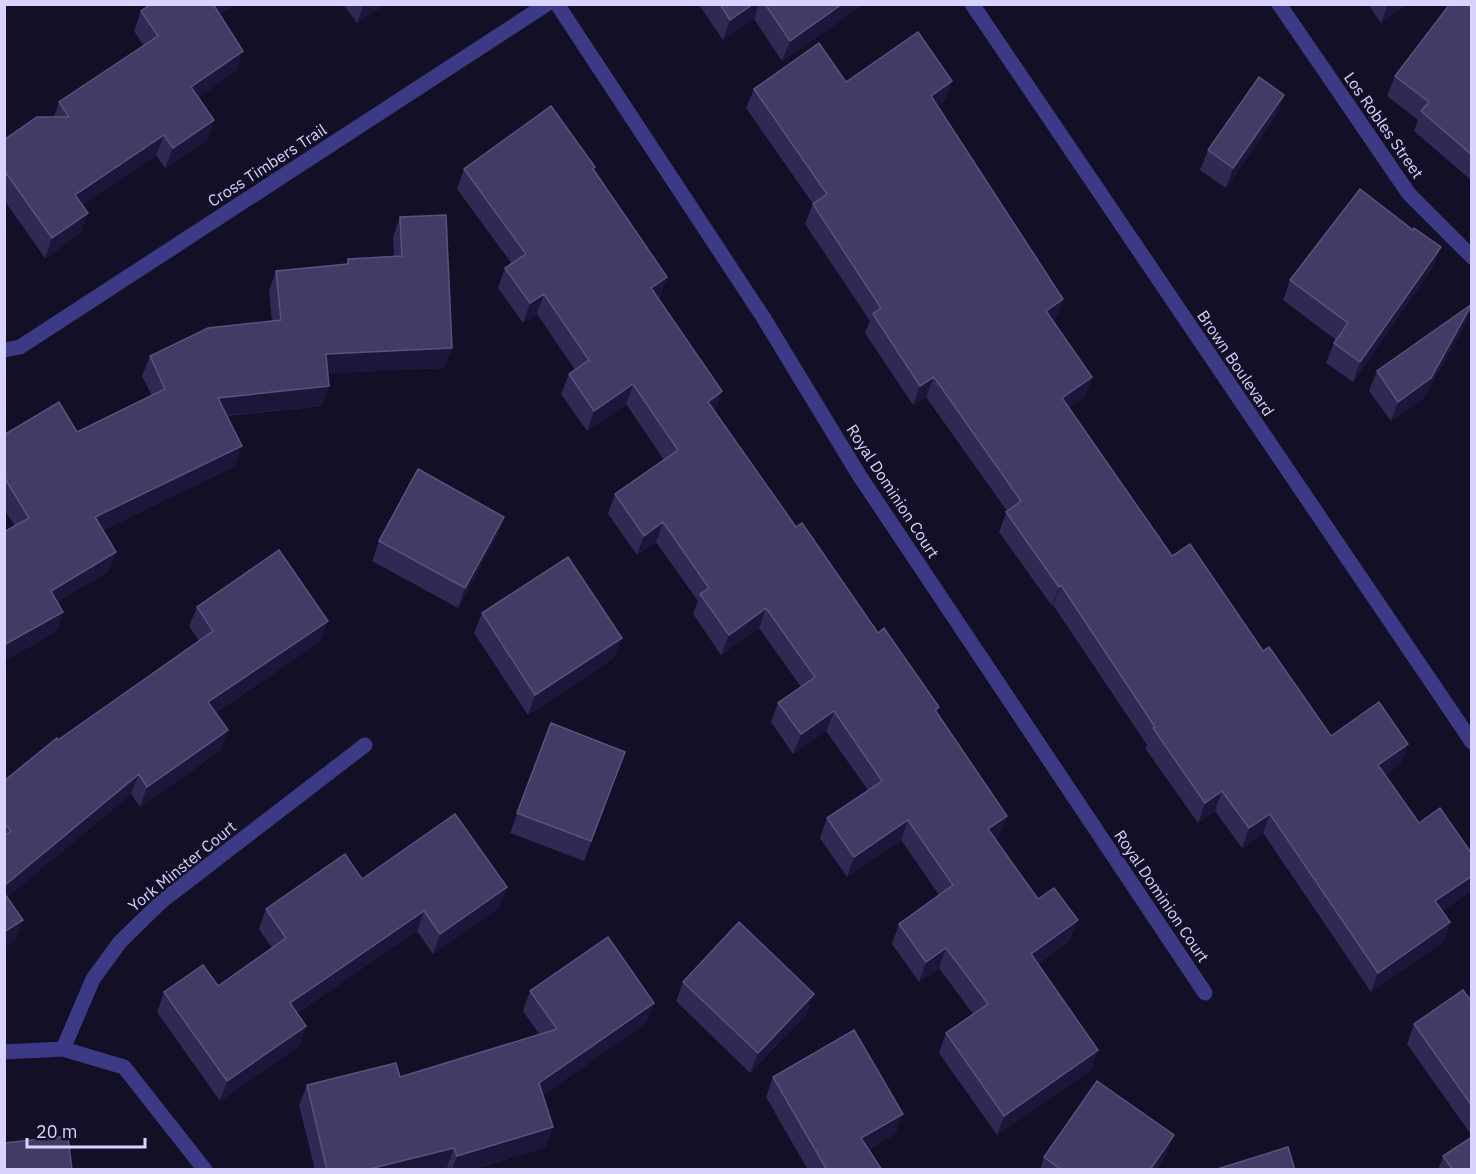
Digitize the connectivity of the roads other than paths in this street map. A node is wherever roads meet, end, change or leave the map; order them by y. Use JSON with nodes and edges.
{"nodes":[{"id":1,"x":547,"y":4,"type":"edge"},
{"id":2,"x":557,"y":4,"type":"edge"},
{"id":3,"x":972,"y":4,"type":"edge"},
{"id":4,"x":1279,"y":4,"type":"edge"},
{"id":5,"x":1472,"y":257,"type":"edge"},
{"id":6,"x":4,"y":350,"type":"edge"},
{"id":7,"x":1472,"y":741,"type":"edge"},
{"id":8,"x":365,"y":745,"type":"dead end"},
{"id":9,"x":1205,"y":993,"type":"dead end"},
{"id":10,"x":63,"y":1049,"type":"junction"},
{"id":11,"x":4,"y":1052,"type":"edge"},
{"id":12,"x":205,"y":1170,"type":"edge"}],
"edges":[{"from":1,"to":6,"type":"street","name":"Cross Timbers Trail"},
{"from":2,"to":9,"type":"street","name":"Royal Dominion Court"},
{"from":3,"to":7,"type":"street","name":"Brown Boulevard"},
{"from":4,"to":5,"type":"street","name":"Los Robles Street"},
{"from":8,"to":10,"type":"street","name":"York Minster Court"},
{"from":10,"to":11,"type":"street"},
{"from":10,"to":12,"type":"street"}]}
